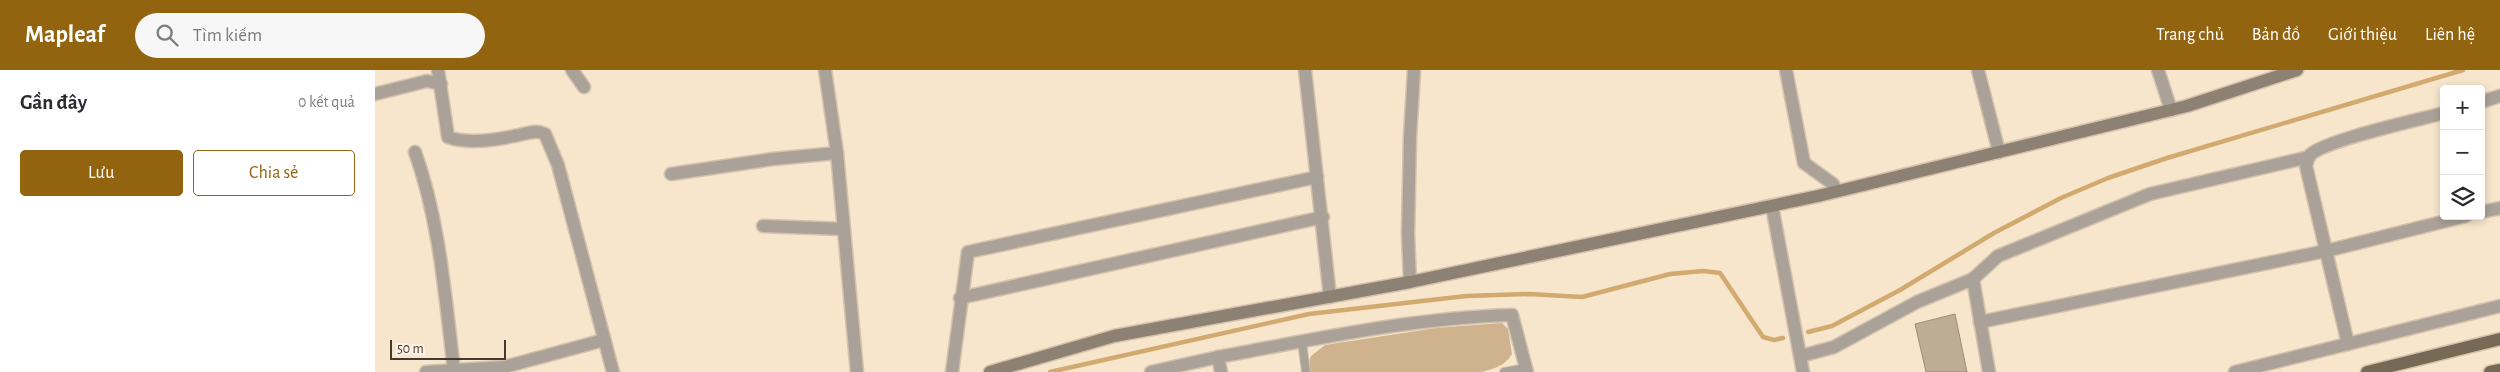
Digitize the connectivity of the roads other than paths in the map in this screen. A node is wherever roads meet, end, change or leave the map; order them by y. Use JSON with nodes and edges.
{"nodes":[{"id":1,"x":438,"y":70,"type":"edge"},
{"id":2,"x":572,"y":70,"type":"edge"},
{"id":3,"x":825,"y":70,"type":"edge"},
{"id":4,"x":1305,"y":70,"type":"edge"},
{"id":5,"x":1414,"y":70,"type":"edge"},
{"id":6,"x":1786,"y":70,"type":"edge"},
{"id":7,"x":1978,"y":70,"type":"edge"},
{"id":8,"x":2159,"y":70,"type":"edge"},
{"id":9,"x":2288,"y":71,"type":"edge"},
{"id":10,"x":441,"y":84,"type":"junction"},
{"id":11,"x":584,"y":87,"type":"dead end"},
{"id":12,"x":375,"y":94,"type":"edge"},
{"id":13,"x":2500,"y":96,"type":"edge"},
{"id":14,"x":2485,"y":101,"type":"edge"},
{"id":15,"x":2171,"y":110,"type":"junction"},
{"id":16,"x":2440,"y":113,"type":"edge"},
{"id":17,"x":415,"y":152,"type":"dead end"},
{"id":18,"x":1999,"y":152,"type":"junction"},
{"id":19,"x":837,"y":153,"type":"junction"},
{"id":20,"x":2309,"y":157,"type":"junction"},
{"id":21,"x":671,"y":174,"type":"dead end"},
{"id":22,"x":1317,"y":177,"type":"junction"},
{"id":23,"x":1836,"y":191,"type":"junction"},
{"id":24,"x":1773,"y":206,"type":"junction"},
{"id":25,"x":2500,"y":208,"type":"edge"},
{"id":26,"x":2485,"y":211,"type":"edge"},
{"id":27,"x":1323,"y":217,"type":"junction"},
{"id":28,"x":2450,"y":220,"type":"edge"},
{"id":29,"x":763,"y":226,"type":"dead end"},
{"id":30,"x":844,"y":229,"type":"junction"},
{"id":31,"x":2326,"y":251,"type":"junction"},
{"id":32,"x":1973,"y":279,"type":"junction"},
{"id":33,"x":1410,"y":282,"type":"junction"},
{"id":34,"x":1330,"y":297,"type":"junction"},
{"id":35,"x":960,"y":298,"type":"junction"},
{"id":36,"x":2500,"y":306,"type":"edge"},
{"id":37,"x":1980,"y":322,"type":"junction"},
{"id":38,"x":2500,"y":339,"type":"edge"},
{"id":39,"x":604,"y":340,"type":"junction"},
{"id":40,"x":1302,"y":342,"type":"junction"},
{"id":41,"x":2348,"y":344,"type":"junction"},
{"id":42,"x":1801,"y":356,"type":"junction"},
{"id":43,"x":1217,"y":357,"type":"junction"},
{"id":44,"x":454,"y":370,"type":"junction"},
{"id":45,"x":1526,"y":370,"type":"edge"},
{"id":46,"x":2500,"y":370,"type":"edge"},
{"id":47,"x":426,"y":372,"type":"edge"},
{"id":48,"x":613,"y":372,"type":"edge"},
{"id":49,"x":857,"y":372,"type":"edge"},
{"id":50,"x":952,"y":372,"type":"edge"},
{"id":51,"x":990,"y":372,"type":"edge"},
{"id":52,"x":1151,"y":372,"type":"edge"},
{"id":53,"x":1221,"y":372,"type":"edge"},
{"id":54,"x":1306,"y":372,"type":"edge"},
{"id":55,"x":1504,"y":372,"type":"edge"},
{"id":56,"x":1803,"y":372,"type":"edge"},
{"id":57,"x":1989,"y":372,"type":"edge"},
{"id":58,"x":2235,"y":372,"type":"edge"},
{"id":59,"x":2367,"y":372,"type":"edge"},
{"id":60,"x":2490,"y":372,"type":"edge"}],
"edges":[{"from":1,"to":10,"type":"street"},
{"from":2,"to":11,"type":"street"},
{"from":3,"to":19,"type":"street"},
{"from":4,"to":22,"type":"street"},
{"from":5,"to":33,"type":"street"},
{"from":6,"to":23,"type":"street"},
{"from":7,"to":18,"type":"street"},
{"from":8,"to":15,"type":"street"},
{"from":9,"to":15,"type":"street"},
{"from":10,"to":12,"type":"street"},
{"from":10,"to":39,"type":"street"},
{"from":13,"to":14,"type":"street"},
{"from":15,"to":18,"type":"street"},
{"from":16,"to":20,"type":"street"},
{"from":17,"to":44,"type":"street"},
{"from":18,"to":23,"type":"street"},
{"from":19,"to":21,"type":"street"},
{"from":19,"to":30,"type":"street"},
{"from":20,"to":31,"type":"street"},
{"from":20,"to":32,"type":"street"},
{"from":22,"to":27,"type":"street"},
{"from":22,"to":35,"type":"street"},
{"from":23,"to":24,"type":"street"},
{"from":24,"to":33,"type":"street"},
{"from":24,"to":42,"type":"street"},
{"from":25,"to":26,"type":"street"},
{"from":27,"to":34,"type":"street"},
{"from":27,"to":35,"type":"street"},
{"from":28,"to":31,"type":"street"},
{"from":29,"to":30,"type":"street"},
{"from":30,"to":49,"type":"street"},
{"from":31,"to":37,"type":"street"},
{"from":31,"to":41,"type":"street"},
{"from":32,"to":37,"type":"street"},
{"from":32,"to":42,"type":"street"},
{"from":33,"to":34,"type":"street"},
{"from":34,"to":51,"type":"street"},
{"from":35,"to":50,"type":"street"},
{"from":36,"to":41,"type":"street"},
{"from":37,"to":57,"type":"street"},
{"from":38,"to":59,"type":"main road"},
{"from":39,"to":44,"type":"street"},
{"from":39,"to":48,"type":"street"},
{"from":40,"to":43,"type":"street"},
{"from":40,"to":45,"type":"street"},
{"from":40,"to":54,"type":"lane"},
{"from":41,"to":58,"type":"street"},
{"from":42,"to":56,"type":"street"},
{"from":43,"to":52,"type":"street"},
{"from":43,"to":53,"type":"street"},
{"from":44,"to":47,"type":"street"},
{"from":45,"to":55,"type":"lane"},
{"from":46,"to":60,"type":"main road"}]}
